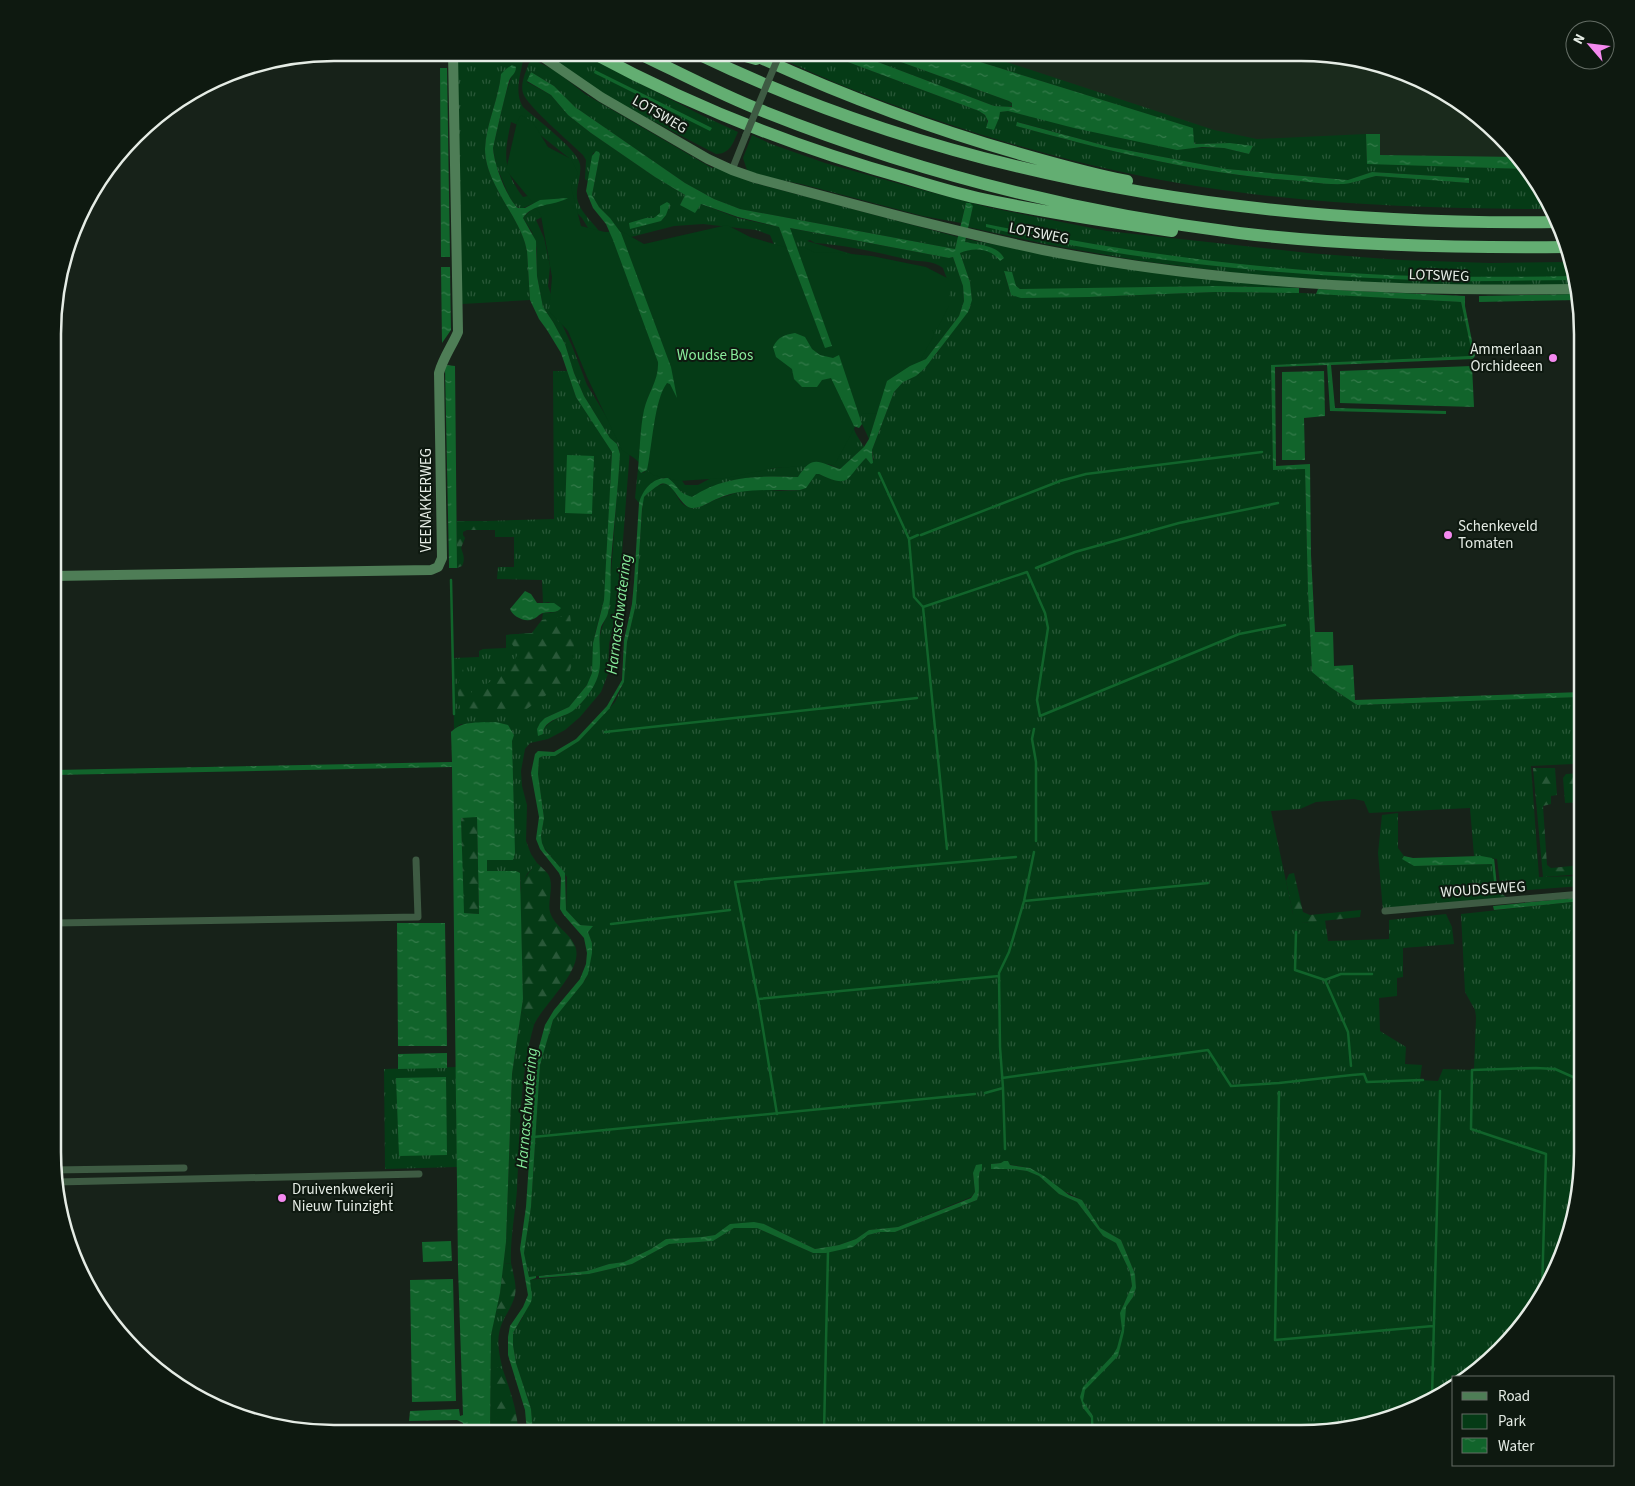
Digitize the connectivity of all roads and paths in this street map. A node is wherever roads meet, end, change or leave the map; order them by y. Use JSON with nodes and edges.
{"nodes":[{"id":1,"x":453,"y":61,"type":"edge"},
{"id":2,"x":549,"y":61,"type":"edge"},
{"id":3,"x":610,"y":61,"type":"edge"},
{"id":4,"x":655,"y":61,"type":"edge"},
{"id":5,"x":714,"y":61,"type":"edge"},
{"id":6,"x":763,"y":61,"type":"edge"},
{"id":7,"x":767,"y":61,"type":"edge"},
{"id":8,"x":777,"y":61,"type":"edge"},
{"id":9,"x":771,"y":63,"type":"junction"},
{"id":10,"x":732,"y":170,"type":"junction"},
{"id":11,"x":1234,"y":206,"type":"junction"},
{"id":12,"x":1550,"y":222,"type":"edge"},
{"id":13,"x":1239,"y":233,"type":"junction"},
{"id":14,"x":1559,"y":247,"type":"edge"},
{"id":15,"x":1570,"y":289,"type":"edge"},
{"id":16,"x":61,"y":576,"type":"edge"},
{"id":17,"x":416,"y":860,"type":"dead end"},
{"id":18,"x":1574,"y":895,"type":"edge"},
{"id":19,"x":1385,"y":911,"type":"dead end"},
{"id":20,"x":61,"y":923,"type":"edge"},
{"id":21,"x":184,"y":1168,"type":"dead end"},
{"id":22,"x":62,"y":1170,"type":"edge"},
{"id":23,"x":419,"y":1174,"type":"dead end"},
{"id":24,"x":63,"y":1182,"type":"edge"}],
"edges":[{"from":1,"to":16,"type":"street","name":"VEENAKKERWEG"},
{"from":2,"to":10,"type":"street","name":"LOTSWEG"},
{"from":3,"to":13,"type":"highway"},
{"from":4,"to":13,"type":"highway"},
{"from":5,"to":11,"type":"highway"},
{"from":6,"to":9,"type":"highway"},
{"from":7,"to":9,"type":"highway"},
{"from":8,"to":10,"type":"street","bridge":true},
{"from":9,"to":11,"type":"highway"},
{"from":10,"to":15,"type":"street","name":"LOTSWEG"},
{"from":11,"to":12,"type":"highway"},
{"from":13,"to":14,"type":"highway"},
{"from":17,"to":20,"type":"street"},
{"from":18,"to":19,"type":"street","name":"WOUDSEWEG"},
{"from":21,"to":22,"type":"street"},
{"from":23,"to":24,"type":"street"}]}
